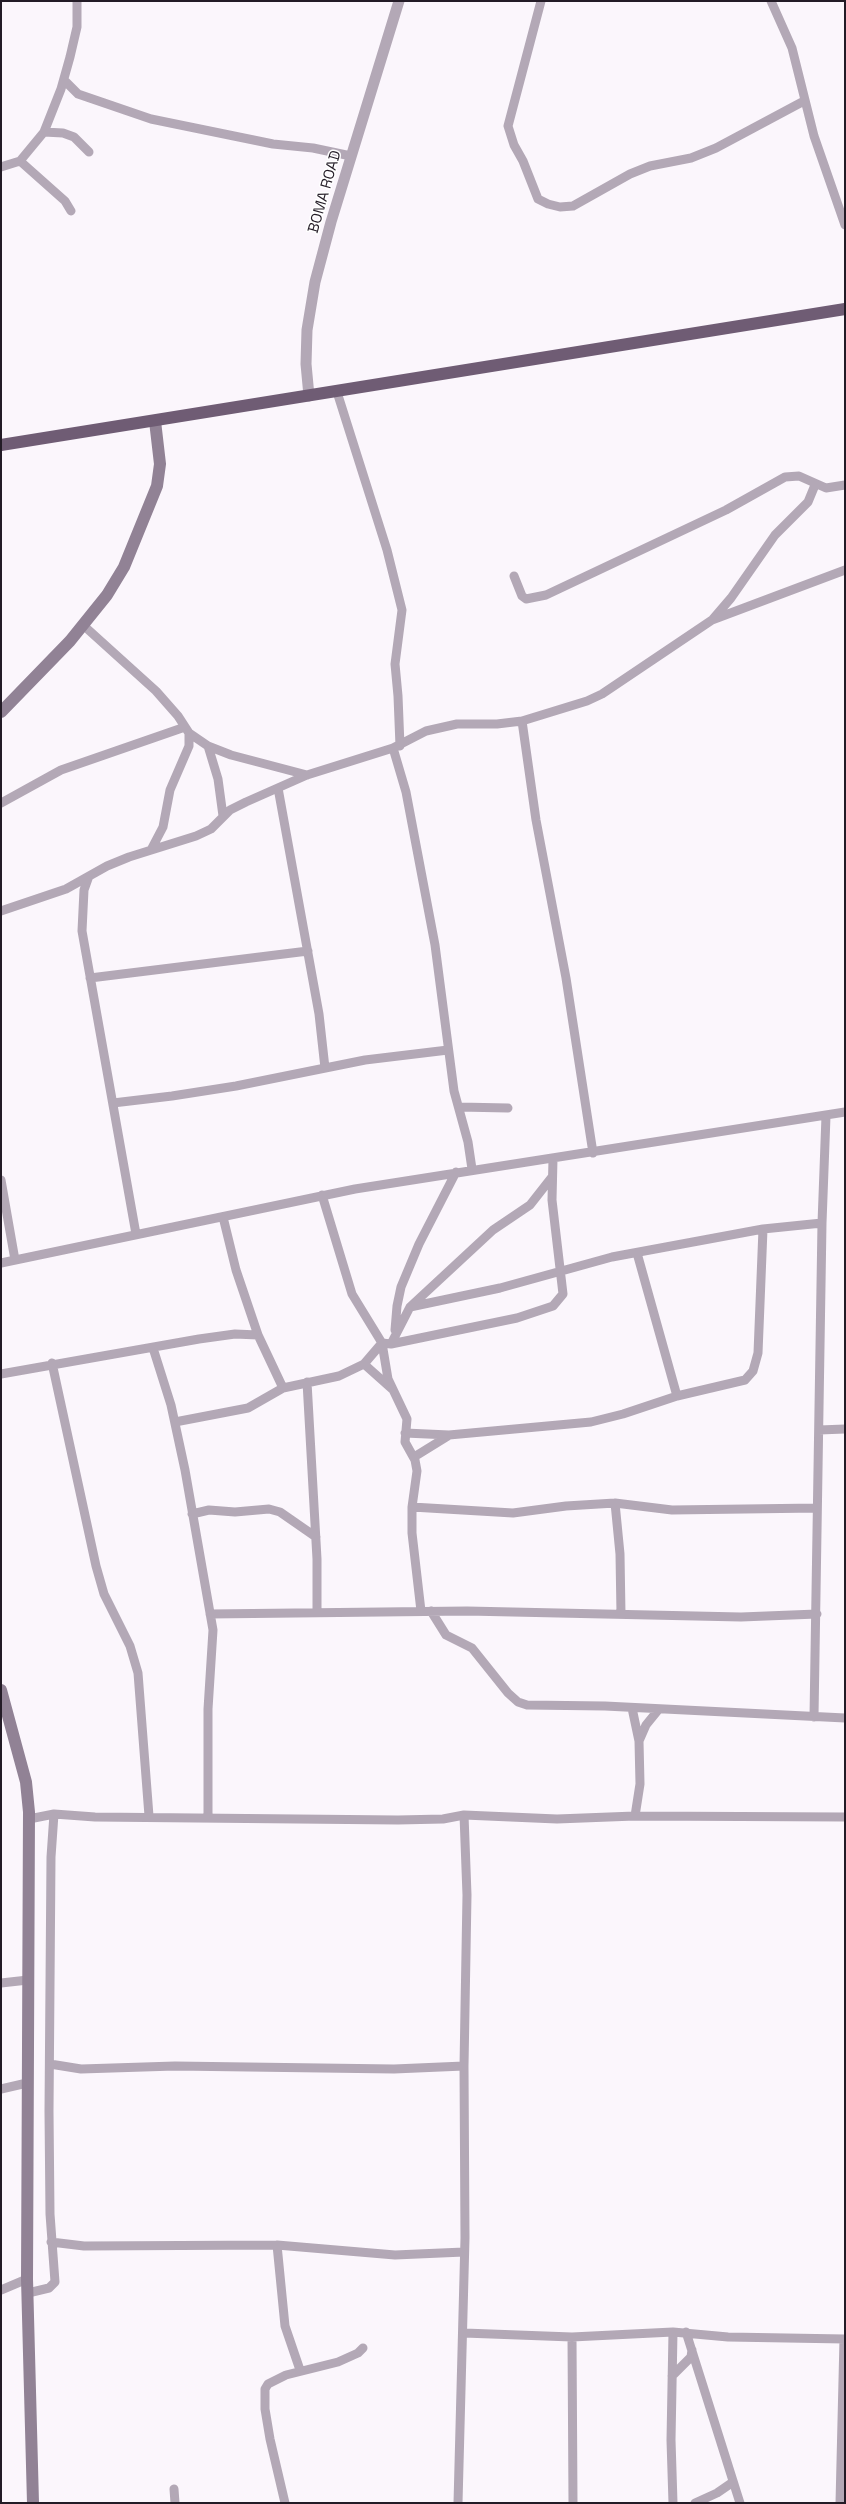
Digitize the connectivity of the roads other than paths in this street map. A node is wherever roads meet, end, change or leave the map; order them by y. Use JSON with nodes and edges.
{"nodes":[{"id":1,"x":77,"y":1,"type":"edge"},
{"id":2,"x":399,"y":1,"type":"edge"},
{"id":3,"x":541,"y":1,"type":"edge"},
{"id":4,"x":771,"y":1,"type":"edge"},
{"id":5,"x":64,"y":80,"type":"junction"},
{"id":6,"x":804,"y":101,"type":"junction"},
{"id":7,"x":44,"y":132,"type":"junction"},
{"id":8,"x":89,"y":152,"type":"dead end"},
{"id":9,"x":351,"y":156,"type":"junction"},
{"id":10,"x":20,"y":161,"type":"junction"},
{"id":11,"x":1,"y":167,"type":"edge"},
{"id":12,"x":71,"y":211,"type":"dead end"},
{"id":13,"x":845,"y":225,"type":"edge"},
{"id":14,"x":845,"y":310,"type":"edge"},
{"id":15,"x":336,"y":392,"type":"junction"},
{"id":16,"x":309,"y":396,"type":"junction"},
{"id":17,"x":155,"y":421,"type":"junction"},
{"id":18,"x":1,"y":445,"type":"edge"},
{"id":19,"x":815,"y":484,"type":"junction"},
{"id":20,"x":845,"y":485,"type":"edge"},
{"id":21,"x":845,"y":570,"type":"edge"},
{"id":22,"x":514,"y":576,"type":"dead end"},
{"id":23,"x":712,"y":620,"type":"junction"},
{"id":24,"x":83,"y":625,"type":"junction"},
{"id":25,"x":1,"y":712,"type":"edge"},
{"id":26,"x":522,"y":721,"type":"junction"},
{"id":27,"x":187,"y":730,"type":"junction"},
{"id":28,"x":208,"y":746,"type":"junction"},
{"id":29,"x":396,"y":747,"type":"junction"},
{"id":30,"x":307,"y":775,"type":"junction"},
{"id":31,"x":278,"y":788,"type":"junction"},
{"id":32,"x":1,"y":803,"type":"edge"},
{"id":33,"x":223,"y":816,"type":"junction"},
{"id":34,"x":152,"y":848,"type":"junction"},
{"id":35,"x":89,"y":876,"type":"junction"},
{"id":36,"x":1,"y":911,"type":"edge"},
{"id":37,"x":308,"y":951,"type":"junction"},
{"id":38,"x":90,"y":978,"type":"junction"},
{"id":39,"x":448,"y":1050,"type":"junction"},
{"id":40,"x":325,"y":1068,"type":"junction"},
{"id":41,"x":113,"y":1103,"type":"junction"},
{"id":42,"x":458,"y":1107,"type":"junction"},
{"id":43,"x":508,"y":1108,"type":"dead end"},
{"id":44,"x":845,"y":1112,"type":"edge"},
{"id":45,"x":826,"y":1116,"type":"junction"},
{"id":46,"x":593,"y":1152,"type":"junction"},
{"id":47,"x":553,"y":1159,"type":"junction"},
{"id":48,"x":472,"y":1169,"type":"junction"},
{"id":49,"x":456,"y":1172,"type":"junction"},
{"id":50,"x":552,"y":1177,"type":"junction"},
{"id":51,"x":1,"y":1180,"type":"edge"},
{"id":52,"x":322,"y":1195,"type":"junction"},
{"id":53,"x":223,"y":1217,"type":"junction"},
{"id":54,"x":822,"y":1223,"type":"junction"},
{"id":55,"x":763,"y":1229,"type":"junction"},
{"id":56,"x":136,"y":1234,"type":"junction"},
{"id":57,"x":637,"y":1253,"type":"junction"},
{"id":58,"x":15,"y":1260,"type":"junction"},
{"id":59,"x":1,"y":1263,"type":"edge"},
{"id":60,"x":561,"y":1270,"type":"junction"},
{"id":61,"x":410,"y":1307,"type":"junction"},
{"id":62,"x":258,"y":1335,"type":"junction"},
{"id":63,"x":389,"y":1341,"type":"junction"},
{"id":64,"x":153,"y":1348,"type":"junction"},
{"id":65,"x":52,"y":1363,"type":"junction"},
{"id":66,"x":364,"y":1364,"type":"junction"},
{"id":67,"x":1,"y":1374,"type":"edge"},
{"id":68,"x":307,"y":1382,"type":"junction"},
{"id":69,"x":283,"y":1388,"type":"junction"},
{"id":70,"x":393,"y":1390,"type":"junction"},
{"id":71,"x":677,"y":1396,"type":"junction"},
{"id":72,"x":175,"y":1422,"type":"junction"},
{"id":73,"x":845,"y":1429,"type":"edge"},
{"id":74,"x":819,"y":1430,"type":"junction"},
{"id":75,"x":405,"y":1434,"type":"junction"},
{"id":76,"x":449,"y":1435,"type":"junction"},
{"id":77,"x":414,"y":1457,"type":"junction"},
{"id":78,"x":615,"y":1503,"type":"junction"},
{"id":79,"x":412,"y":1507,"type":"junction"},
{"id":80,"x":817,"y":1508,"type":"junction"},
{"id":81,"x":192,"y":1514,"type":"junction"},
{"id":82,"x":316,"y":1537,"type":"junction"},
{"id":83,"x":317,"y":1611,"type":"junction"},
{"id":84,"x":421,"y":1611,"type":"junction"},
{"id":85,"x":431,"y":1611,"type":"junction"},
{"id":86,"x":210,"y":1614,"type":"junction"},
{"id":87,"x":621,"y":1614,"type":"junction"},
{"id":88,"x":817,"y":1614,"type":"junction"},
{"id":89,"x":1,"y":1690,"type":"edge"},
{"id":90,"x":632,"y":1708,"type":"junction"},
{"id":91,"x":658,"y":1709,"type":"junction"},
{"id":92,"x":814,"y":1716,"type":"junction"},
{"id":93,"x":845,"y":1718,"type":"edge"},
{"id":94,"x":639,"y":1742,"type":"junction"},
{"id":95,"x":54,"y":1814,"type":"junction"},
{"id":96,"x":464,"y":1815,"type":"junction"},
{"id":97,"x":149,"y":1816,"type":"junction"},
{"id":98,"x":635,"y":1816,"type":"junction"},
{"id":99,"x":845,"y":1817,"type":"edge"},
{"id":100,"x":208,"y":1818,"type":"junction"},
{"id":101,"x":29,"y":1819,"type":"junction"},
{"id":102,"x":28,"y":1980,"type":"junction"},
{"id":103,"x":1,"y":1983,"type":"edge"},
{"id":104,"x":50,"y":2064,"type":"junction"},
{"id":105,"x":464,"y":2066,"type":"junction"},
{"id":106,"x":27,"y":2083,"type":"junction"},
{"id":107,"x":1,"y":2089,"type":"edge"},
{"id":108,"x":51,"y":2242,"type":"junction"},
{"id":109,"x":277,"y":2245,"type":"junction"},
{"id":110,"x":464,"y":2252,"type":"junction"},
{"id":111,"x":28,"y":2279,"type":"junction"},
{"id":112,"x":1,"y":2290,"type":"edge"},
{"id":113,"x":28,"y":2293,"type":"junction"},
{"id":114,"x":673,"y":2332,"type":"junction"},
{"id":115,"x":686,"y":2332,"type":"junction"},
{"id":116,"x":464,"y":2333,"type":"junction"},
{"id":117,"x":572,"y":2337,"type":"junction"},
{"id":118,"x":845,"y":2339,"type":"edge"},
{"id":119,"x":363,"y":2348,"type":"dead end"},
{"id":120,"x":692,"y":2350,"type":"junction"},
{"id":121,"x":300,"y":2370,"type":"junction"},
{"id":122,"x":672,"y":2376,"type":"junction"},
{"id":123,"x":733,"y":2482,"type":"junction"},
{"id":124,"x":174,"y":2489,"type":"dead end"},
{"id":125,"x":33,"y":2503,"type":"edge"},
{"id":126,"x":175,"y":2503,"type":"edge"},
{"id":127,"x":285,"y":2503,"type":"edge"},
{"id":128,"x":458,"y":2503,"type":"edge"},
{"id":129,"x":573,"y":2503,"type":"edge"},
{"id":130,"x":673,"y":2503,"type":"edge"},
{"id":131,"x":694,"y":2503,"type":"edge"},
{"id":132,"x":740,"y":2503,"type":"edge"},
{"id":133,"x":840,"y":2503,"type":"edge"}],
"edges":[{"from":1,"to":5,"type":"street"},
{"from":2,"to":9,"type":"street","name":"BOMA ROAD"},
{"from":3,"to":6,"type":"street"},
{"from":4,"to":6,"type":"street"},
{"from":5,"to":7,"type":"street"},
{"from":5,"to":9,"type":"street"},
{"from":6,"to":13,"type":"street"},
{"from":7,"to":8,"type":"street"},
{"from":7,"to":10,"type":"street"},
{"from":9,"to":16,"type":"street","name":"BOMA ROAD"},
{"from":10,"to":11,"type":"street"},
{"from":10,"to":12,"type":"street"},
{"from":14,"to":15,"type":"highway"},
{"from":15,"to":16,"type":"highway"},
{"from":15,"to":29,"type":"street"},
{"from":16,"to":17,"type":"highway"},
{"from":17,"to":18,"type":"highway"},
{"from":17,"to":24,"type":"main road"},
{"from":19,"to":20,"type":"street"},
{"from":19,"to":22,"type":"street"},
{"from":19,"to":23,"type":"street"},
{"from":21,"to":23,"type":"street"},
{"from":23,"to":26,"type":"street"},
{"from":24,"to":25,"type":"main road"},
{"from":24,"to":27,"type":"street"},
{"from":26,"to":29,"type":"street"},
{"from":26,"to":46,"type":"street"},
{"from":27,"to":28,"type":"street"},
{"from":27,"to":32,"type":"street"},
{"from":27,"to":34,"type":"street"},
{"from":28,"to":30,"type":"street"},
{"from":28,"to":33,"type":"street"},
{"from":29,"to":30,"type":"street"},
{"from":29,"to":39,"type":"street"},
{"from":30,"to":31,"type":"street"},
{"from":31,"to":33,"type":"street"},
{"from":31,"to":37,"type":"street"},
{"from":33,"to":34,"type":"street"},
{"from":34,"to":35,"type":"street"},
{"from":35,"to":36,"type":"street"},
{"from":35,"to":38,"type":"street"},
{"from":37,"to":38,"type":"street"},
{"from":37,"to":40,"type":"street"},
{"from":38,"to":41,"type":"street"},
{"from":39,"to":40,"type":"street"},
{"from":39,"to":42,"type":"street"},
{"from":40,"to":41,"type":"street"},
{"from":41,"to":56,"type":"street"},
{"from":42,"to":43,"type":"street"},
{"from":42,"to":48,"type":"street"},
{"from":44,"to":45,"type":"street"},
{"from":45,"to":46,"type":"street"},
{"from":45,"to":54,"type":"street"},
{"from":46,"to":47,"type":"street"},
{"from":47,"to":48,"type":"street"},
{"from":47,"to":50,"type":"street"},
{"from":48,"to":49,"type":"street"},
{"from":49,"to":52,"type":"street"},
{"from":49,"to":63,"type":"street"},
{"from":50,"to":60,"type":"street"},
{"from":50,"to":61,"type":"street"},
{"from":51,"to":58,"type":"street"},
{"from":52,"to":53,"type":"street"},
{"from":52,"to":63,"type":"street"},
{"from":53,"to":56,"type":"street"},
{"from":53,"to":62,"type":"street"},
{"from":54,"to":55,"type":"street"},
{"from":54,"to":74,"type":"street"},
{"from":55,"to":57,"type":"street"},
{"from":55,"to":71,"type":"street"},
{"from":56,"to":58,"type":"street"},
{"from":57,"to":60,"type":"street"},
{"from":57,"to":71,"type":"street"},
{"from":58,"to":59,"type":"street"},
{"from":60,"to":61,"type":"street"},
{"from":60,"to":63,"type":"street"},
{"from":61,"to":63,"type":"street"},
{"from":62,"to":64,"type":"street"},
{"from":62,"to":69,"type":"street"},
{"from":63,"to":66,"type":"street"},
{"from":63,"to":70,"type":"street"},
{"from":64,"to":65,"type":"street"},
{"from":64,"to":72,"type":"street"},
{"from":65,"to":67,"type":"street"},
{"from":65,"to":97,"type":"street"},
{"from":66,"to":68,"type":"street"},
{"from":66,"to":70,"type":"street"},
{"from":68,"to":69,"type":"street"},
{"from":68,"to":82,"type":"street"},
{"from":69,"to":72,"type":"street"},
{"from":70,"to":75,"type":"street"},
{"from":71,"to":76,"type":"street"},
{"from":72,"to":81,"type":"street"},
{"from":73,"to":74,"type":"street"},
{"from":74,"to":80,"type":"street"},
{"from":75,"to":76,"type":"street"},
{"from":75,"to":77,"type":"street"},
{"from":76,"to":77,"type":"street"},
{"from":77,"to":79,"type":"street"},
{"from":78,"to":79,"type":"street"},
{"from":78,"to":80,"type":"street"},
{"from":78,"to":87,"type":"street"},
{"from":79,"to":84,"type":"street"},
{"from":80,"to":88,"type":"street"},
{"from":81,"to":82,"type":"street"},
{"from":81,"to":86,"type":"street"},
{"from":82,"to":83,"type":"street"},
{"from":83,"to":84,"type":"street"},
{"from":83,"to":86,"type":"street"},
{"from":84,"to":85,"type":"street"},
{"from":85,"to":87,"type":"street"},
{"from":85,"to":90,"type":"street"},
{"from":86,"to":100,"type":"street"},
{"from":87,"to":88,"type":"street"},
{"from":88,"to":92,"type":"street"},
{"from":89,"to":101,"type":"main road"},
{"from":90,"to":91,"type":"street"},
{"from":90,"to":94,"type":"street"},
{"from":91,"to":92,"type":"street"},
{"from":91,"to":94,"type":"street"},
{"from":92,"to":93,"type":"street"},
{"from":94,"to":98,"type":"street"},
{"from":95,"to":97,"type":"street"},
{"from":95,"to":101,"type":"street"},
{"from":95,"to":104,"type":"street"},
{"from":96,"to":98,"type":"street"},
{"from":96,"to":100,"type":"street"},
{"from":96,"to":105,"type":"street"},
{"from":97,"to":100,"type":"street"},
{"from":98,"to":99,"type":"street"},
{"from":101,"to":102,"type":"main road"},
{"from":102,"to":103,"type":"street"},
{"from":102,"to":106,"type":"main road"},
{"from":104,"to":105,"type":"street"},
{"from":104,"to":108,"type":"street"},
{"from":105,"to":110,"type":"street"},
{"from":106,"to":107,"type":"street"},
{"from":106,"to":111,"type":"main road"},
{"from":108,"to":109,"type":"street"},
{"from":108,"to":113,"type":"street"},
{"from":109,"to":110,"type":"street"},
{"from":109,"to":121,"type":"street"},
{"from":110,"to":116,"type":"street"},
{"from":111,"to":112,"type":"street"},
{"from":111,"to":113,"type":"main road"},
{"from":113,"to":125,"type":"main road"},
{"from":114,"to":115,"type":"street"},
{"from":114,"to":117,"type":"street"},
{"from":114,"to":122,"type":"street"},
{"from":115,"to":118,"type":"street"},
{"from":115,"to":120,"type":"street"},
{"from":116,"to":117,"type":"street"},
{"from":116,"to":128,"type":"street"},
{"from":117,"to":129,"type":"street"},
{"from":118,"to":133,"type":"street"},
{"from":119,"to":121,"type":"street"},
{"from":120,"to":122,"type":"street"},
{"from":120,"to":123,"type":"street"},
{"from":121,"to":127,"type":"street"},
{"from":122,"to":130,"type":"street"},
{"from":123,"to":131,"type":"street"},
{"from":123,"to":132,"type":"street"},
{"from":124,"to":126,"type":"street"}]}
